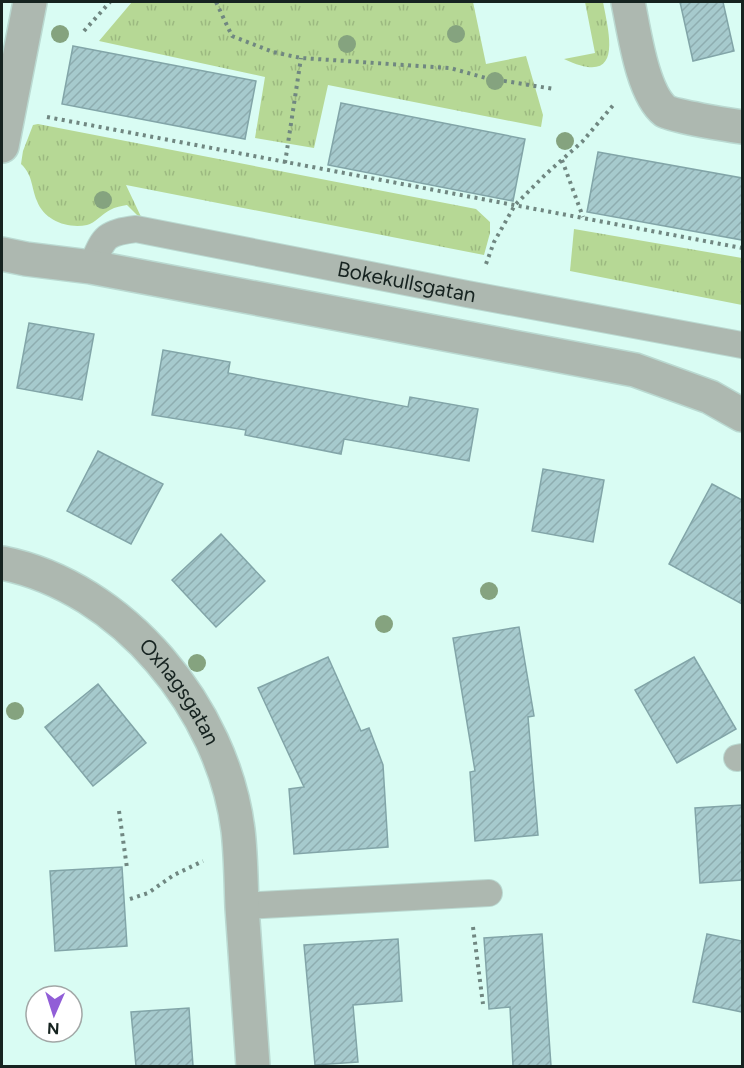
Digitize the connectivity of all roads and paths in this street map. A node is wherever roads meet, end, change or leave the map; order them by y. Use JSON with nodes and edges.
{"nodes":[{"id":1,"x":30,"y":2,"type":"edge"},
{"id":2,"x":110,"y":2,"type":"edge"},
{"id":3,"x":216,"y":2,"type":"edge"},
{"id":4,"x":628,"y":2,"type":"edge"},
{"id":5,"x":84,"y":31,"type":"dead end"},
{"id":6,"x":302,"y":58,"type":"junction"},
{"id":7,"x":554,"y":89,"type":"dead end"},
{"id":8,"x":616,"y":102,"type":"dead end"},
{"id":9,"x":8,"y":109,"type":"junction"},
{"id":10,"x":742,"y":128,"type":"edge"},
{"id":11,"x":2,"y":146,"type":"edge"},
{"id":12,"x":562,"y":160,"type":"junction"},
{"id":13,"x":285,"y":163,"type":"junction"},
{"id":14,"x":515,"y":205,"type":"junction"},
{"id":15,"x":584,"y":218,"type":"junction"},
{"id":16,"x":742,"y":248,"type":"edge"},
{"id":17,"x":2,"y":254,"type":"edge"},
{"id":18,"x":91,"y":267,"type":"junction"},
{"id":19,"x":474,"y":295,"type":"junction"},
{"id":20,"x":742,"y":345,"type":"edge"},
{"id":21,"x":710,"y":397,"type":"junction"},
{"id":22,"x":742,"y":398,"type":"edge"},
{"id":23,"x":742,"y":415,"type":"edge"},
{"id":24,"x":2,"y":563,"type":"edge"},
{"id":25,"x":119,"y":811,"type":"dead end"},
{"id":26,"x":210,"y":860,"type":"dead end"},
{"id":27,"x":128,"y":868,"type":"dead end"},
{"id":28,"x":489,"y":893,"type":"dead end"},
{"id":29,"x":461,"y":894,"type":"junction"},
{"id":30,"x":130,"y":899,"type":"dead end"},
{"id":31,"x":242,"y":906,"type":"junction"},
{"id":32,"x":483,"y":1004,"type":"dead end"},
{"id":33,"x":253,"y":1066,"type":"edge"}],
"edges":[{"from":1,"to":9,"type":"street"},
{"from":2,"to":5,"type":"path"},
{"from":3,"to":6,"type":"path"},
{"from":4,"to":10,"type":"street"},
{"from":6,"to":7,"type":"path"},
{"from":6,"to":13,"type":"path"},
{"from":8,"to":12,"type":"path"},
{"from":9,"to":11,"type":"street"},
{"from":9,"to":13,"type":"path"},
{"from":12,"to":14,"type":"path"},
{"from":12,"to":15,"type":"path"},
{"from":13,"to":14,"type":"path"},
{"from":14,"to":15,"type":"path"},
{"from":14,"to":19,"type":"path"},
{"from":15,"to":16,"type":"path"},
{"from":17,"to":18,"type":"street","name":"Bokekullsgatan"},
{"from":18,"to":19,"type":"lane","name":"Bokekullsgatan"},
{"from":18,"to":21,"type":"street","name":"Bokekullsgatan"},
{"from":19,"to":20,"type":"lane","name":"Bokekullsgatan"},
{"from":21,"to":22,"type":"street","name":"Bokekullsgatan"},
{"from":21,"to":23,"type":"street","name":"Bokekullsgatan"},
{"from":24,"to":31,"type":"street","name":"Oxhagsgatan"},
{"from":25,"to":27,"type":"path"},
{"from":26,"to":30,"type":"path"},
{"from":28,"to":29,"type":"lane"},
{"from":29,"to":31,"type":"lane"},
{"from":29,"to":32,"type":"path"},
{"from":31,"to":33,"type":"street","name":"Oxhagsgatan"}]}
